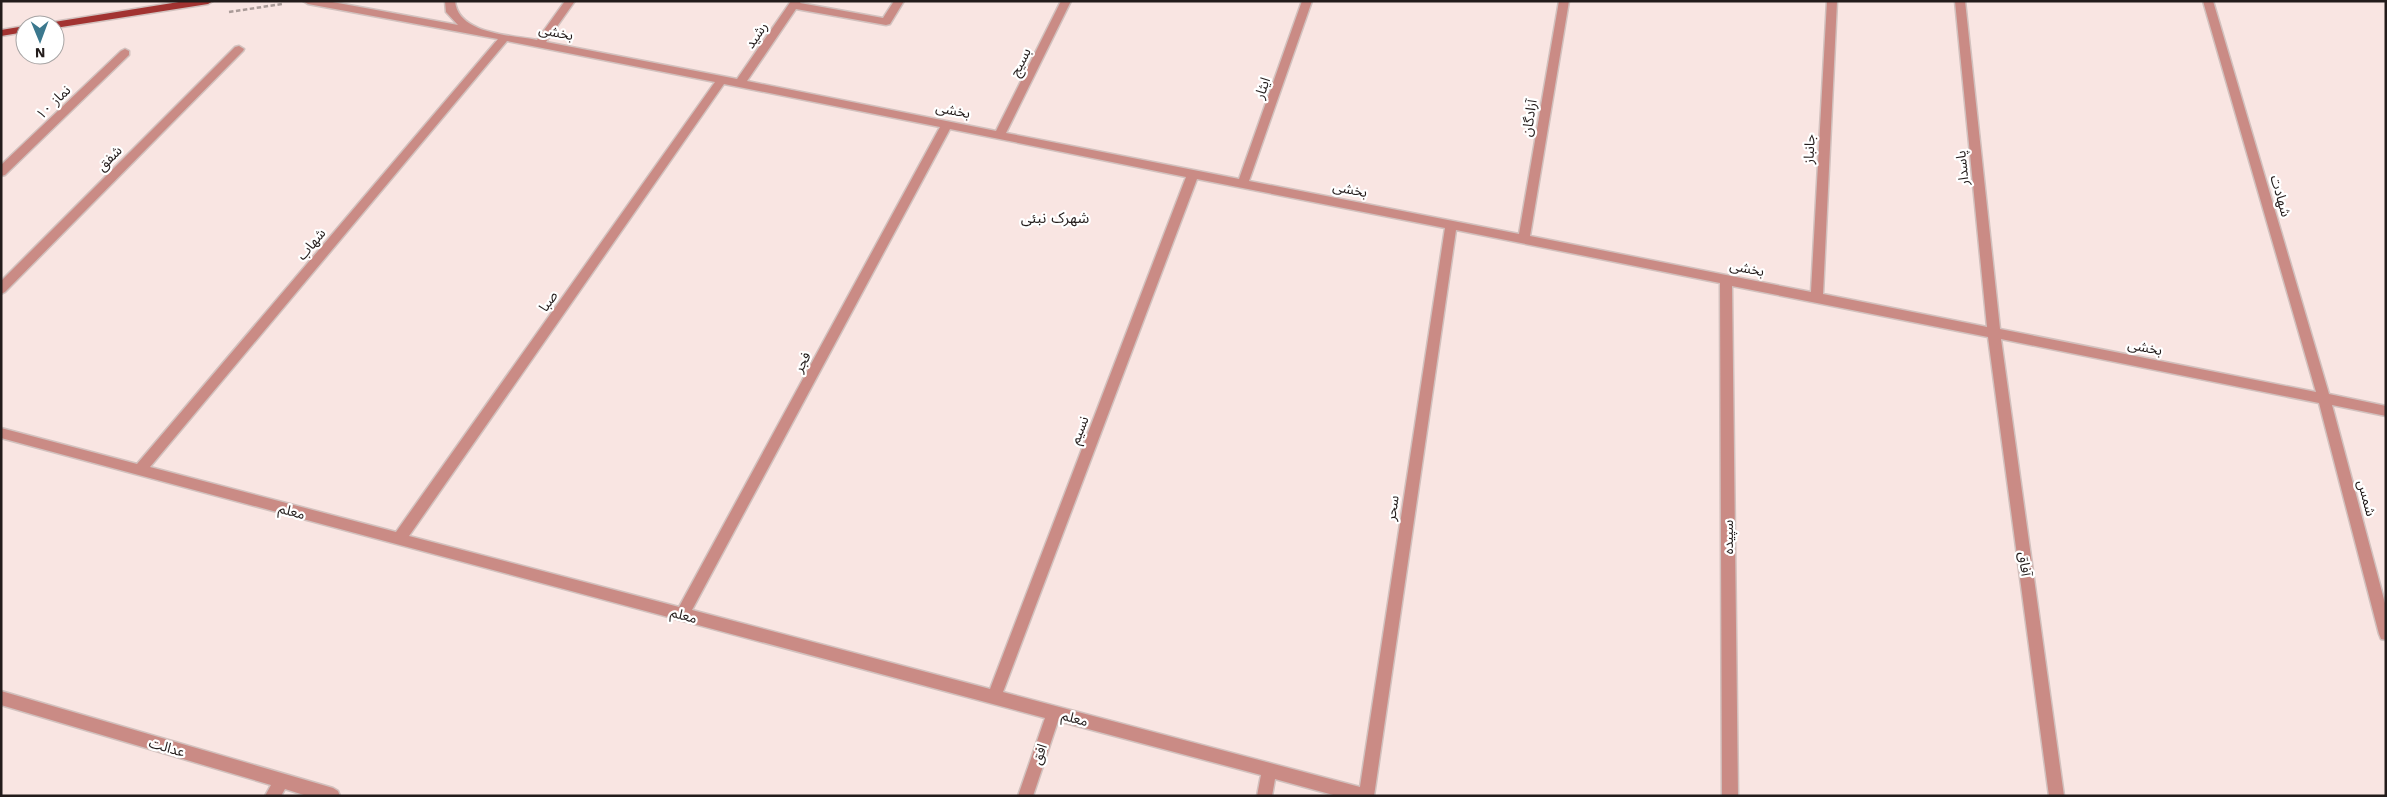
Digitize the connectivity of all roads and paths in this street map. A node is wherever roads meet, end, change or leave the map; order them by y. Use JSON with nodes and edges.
{"nodes":[{"id":1,"x":208,"y":1,"type":"edge"},
{"id":2,"x":308,"y":1,"type":"edge"},
{"id":3,"x":450,"y":1,"type":"edge"},
{"id":4,"x":570,"y":1,"type":"edge"},
{"id":5,"x":899,"y":1,"type":"edge"},
{"id":6,"x":1066,"y":1,"type":"edge"},
{"id":7,"x":1306,"y":1,"type":"edge"},
{"id":8,"x":1564,"y":1,"type":"edge"},
{"id":9,"x":1832,"y":1,"type":"edge"},
{"id":10,"x":1960,"y":1,"type":"edge"},
{"id":11,"x":2208,"y":1,"type":"edge"},
{"id":12,"x":794,"y":3,"type":"edge"},
{"id":13,"x":65,"y":23,"type":"edge"},
{"id":14,"x":469,"y":30,"type":"junction"},
{"id":15,"x":15,"y":31,"type":"edge"},
{"id":16,"x":1,"y":33,"type":"edge"},
{"id":17,"x":505,"y":37,"type":"junction"},
{"id":18,"x":539,"y":44,"type":"junction"},
{"id":19,"x":239,"y":49,"type":"dead end"},
{"id":20,"x":125,"y":53,"type":"dead end"},
{"id":21,"x":722,"y":80,"type":"junction"},
{"id":22,"x":740,"y":84,"type":"junction"},
{"id":23,"x":947,"y":125,"type":"junction"},
{"id":24,"x":999,"y":135,"type":"junction"},
{"id":25,"x":1,"y":172,"type":"edge"},
{"id":26,"x":1193,"y":174,"type":"junction"},
{"id":27,"x":1243,"y":183,"type":"junction"},
{"id":28,"x":1451,"y":225,"type":"junction"},
{"id":29,"x":1524,"y":240,"type":"junction"},
{"id":30,"x":1726,"y":279,"type":"junction"},
{"id":31,"x":1,"y":289,"type":"edge"},
{"id":32,"x":1817,"y":298,"type":"junction"},
{"id":33,"x":1994,"y":332,"type":"junction"},
{"id":34,"x":2324,"y":398,"type":"junction"},
{"id":35,"x":2386,"y":411,"type":"edge"},
{"id":36,"x":1,"y":434,"type":"edge"},
{"id":37,"x":140,"y":470,"type":"junction"},
{"id":38,"x":399,"y":539,"type":"junction"},
{"id":39,"x":683,"y":614,"type":"junction"},
{"id":40,"x":2386,"y":634,"type":"edge"},
{"id":41,"x":994,"y":697,"type":"junction"},
{"id":42,"x":1,"y":698,"type":"edge"},
{"id":43,"x":1054,"y":713,"type":"junction"},
{"id":44,"x":1270,"y":770,"type":"junction"},
{"id":45,"x":282,"y":780,"type":"junction"},
{"id":46,"x":272,"y":796,"type":"edge"},
{"id":47,"x":333,"y":796,"type":"edge"},
{"id":48,"x":1025,"y":796,"type":"edge"},
{"id":49,"x":1264,"y":796,"type":"edge"},
{"id":50,"x":1366,"y":796,"type":"edge"},
{"id":51,"x":1730,"y":796,"type":"edge"},
{"id":52,"x":2057,"y":796,"type":"edge"}],
"edges":[{"from":1,"to":13,"type":"main road"},
{"from":2,"to":14,"type":"street","name":"بخشی"},
{"from":3,"to":14,"type":"street"},
{"from":4,"to":18,"type":"street"},
{"from":5,"to":12,"type":"street"},
{"from":6,"to":24,"type":"street","name":"بسیج"},
{"from":7,"to":27,"type":"street","name":"ایثار"},
{"from":8,"to":29,"type":"street","name":"آزادگان"},
{"from":9,"to":32,"type":"street","name":"جانباز"},
{"from":10,"to":33,"type":"street","name":"پاسدار"},
{"from":11,"to":34,"type":"street","name":"شهادت"},
{"from":12,"to":22,"type":"street","name":"رشید"},
{"from":14,"to":17,"type":"street","name":"بخشی"},
{"from":15,"to":16,"type":"main road"},
{"from":17,"to":18,"type":"street","name":"بخشی"},
{"from":17,"to":37,"type":"street","name":"شهاب"},
{"from":18,"to":21,"type":"street","name":"بخشی"},
{"from":19,"to":31,"type":"street","name":"شفق"},
{"from":20,"to":25,"type":"street","name":"نماز ۱۰"},
{"from":21,"to":22,"type":"street","name":"بخشی"},
{"from":21,"to":38,"type":"street","name":"صبا"},
{"from":22,"to":23,"type":"street","name":"بخشی"},
{"from":23,"to":24,"type":"street","name":"بخشی"},
{"from":23,"to":39,"type":"street","name":"فجر"},
{"from":24,"to":26,"type":"street","name":"بخشی"},
{"from":26,"to":27,"type":"street","name":"بخشی"},
{"from":26,"to":41,"type":"street","name":"نسیم"},
{"from":27,"to":28,"type":"street","name":"بخشی"},
{"from":28,"to":29,"type":"street","name":"بخشی"},
{"from":28,"to":50,"type":"street","name":"سحر"},
{"from":29,"to":30,"type":"street","name":"بخشی"},
{"from":30,"to":32,"type":"street","name":"بخشی"},
{"from":30,"to":51,"type":"street","name":"سپیده"},
{"from":32,"to":33,"type":"street","name":"بخشی"},
{"from":33,"to":34,"type":"street","name":"بخشی"},
{"from":33,"to":52,"type":"street","name":"آفاق"},
{"from":34,"to":35,"type":"street","name":"بخشی"},
{"from":34,"to":40,"type":"street","name":"شمس"},
{"from":36,"to":37,"type":"street","name":"معلم"},
{"from":37,"to":38,"type":"street","name":"معلم"},
{"from":38,"to":39,"type":"street","name":"معلم"},
{"from":39,"to":41,"type":"street","name":"معلم"},
{"from":41,"to":43,"type":"street","name":"معلم"},
{"from":42,"to":45,"type":"street","name":"عدالت"},
{"from":43,"to":44,"type":"street","name":"معلم"},
{"from":43,"to":48,"type":"street","name":"افق"},
{"from":44,"to":49,"type":"street"},
{"from":44,"to":50,"type":"street","name":"معلم"},
{"from":45,"to":46,"type":"street"},
{"from":45,"to":47,"type":"street","name":"عدالت"}]}
